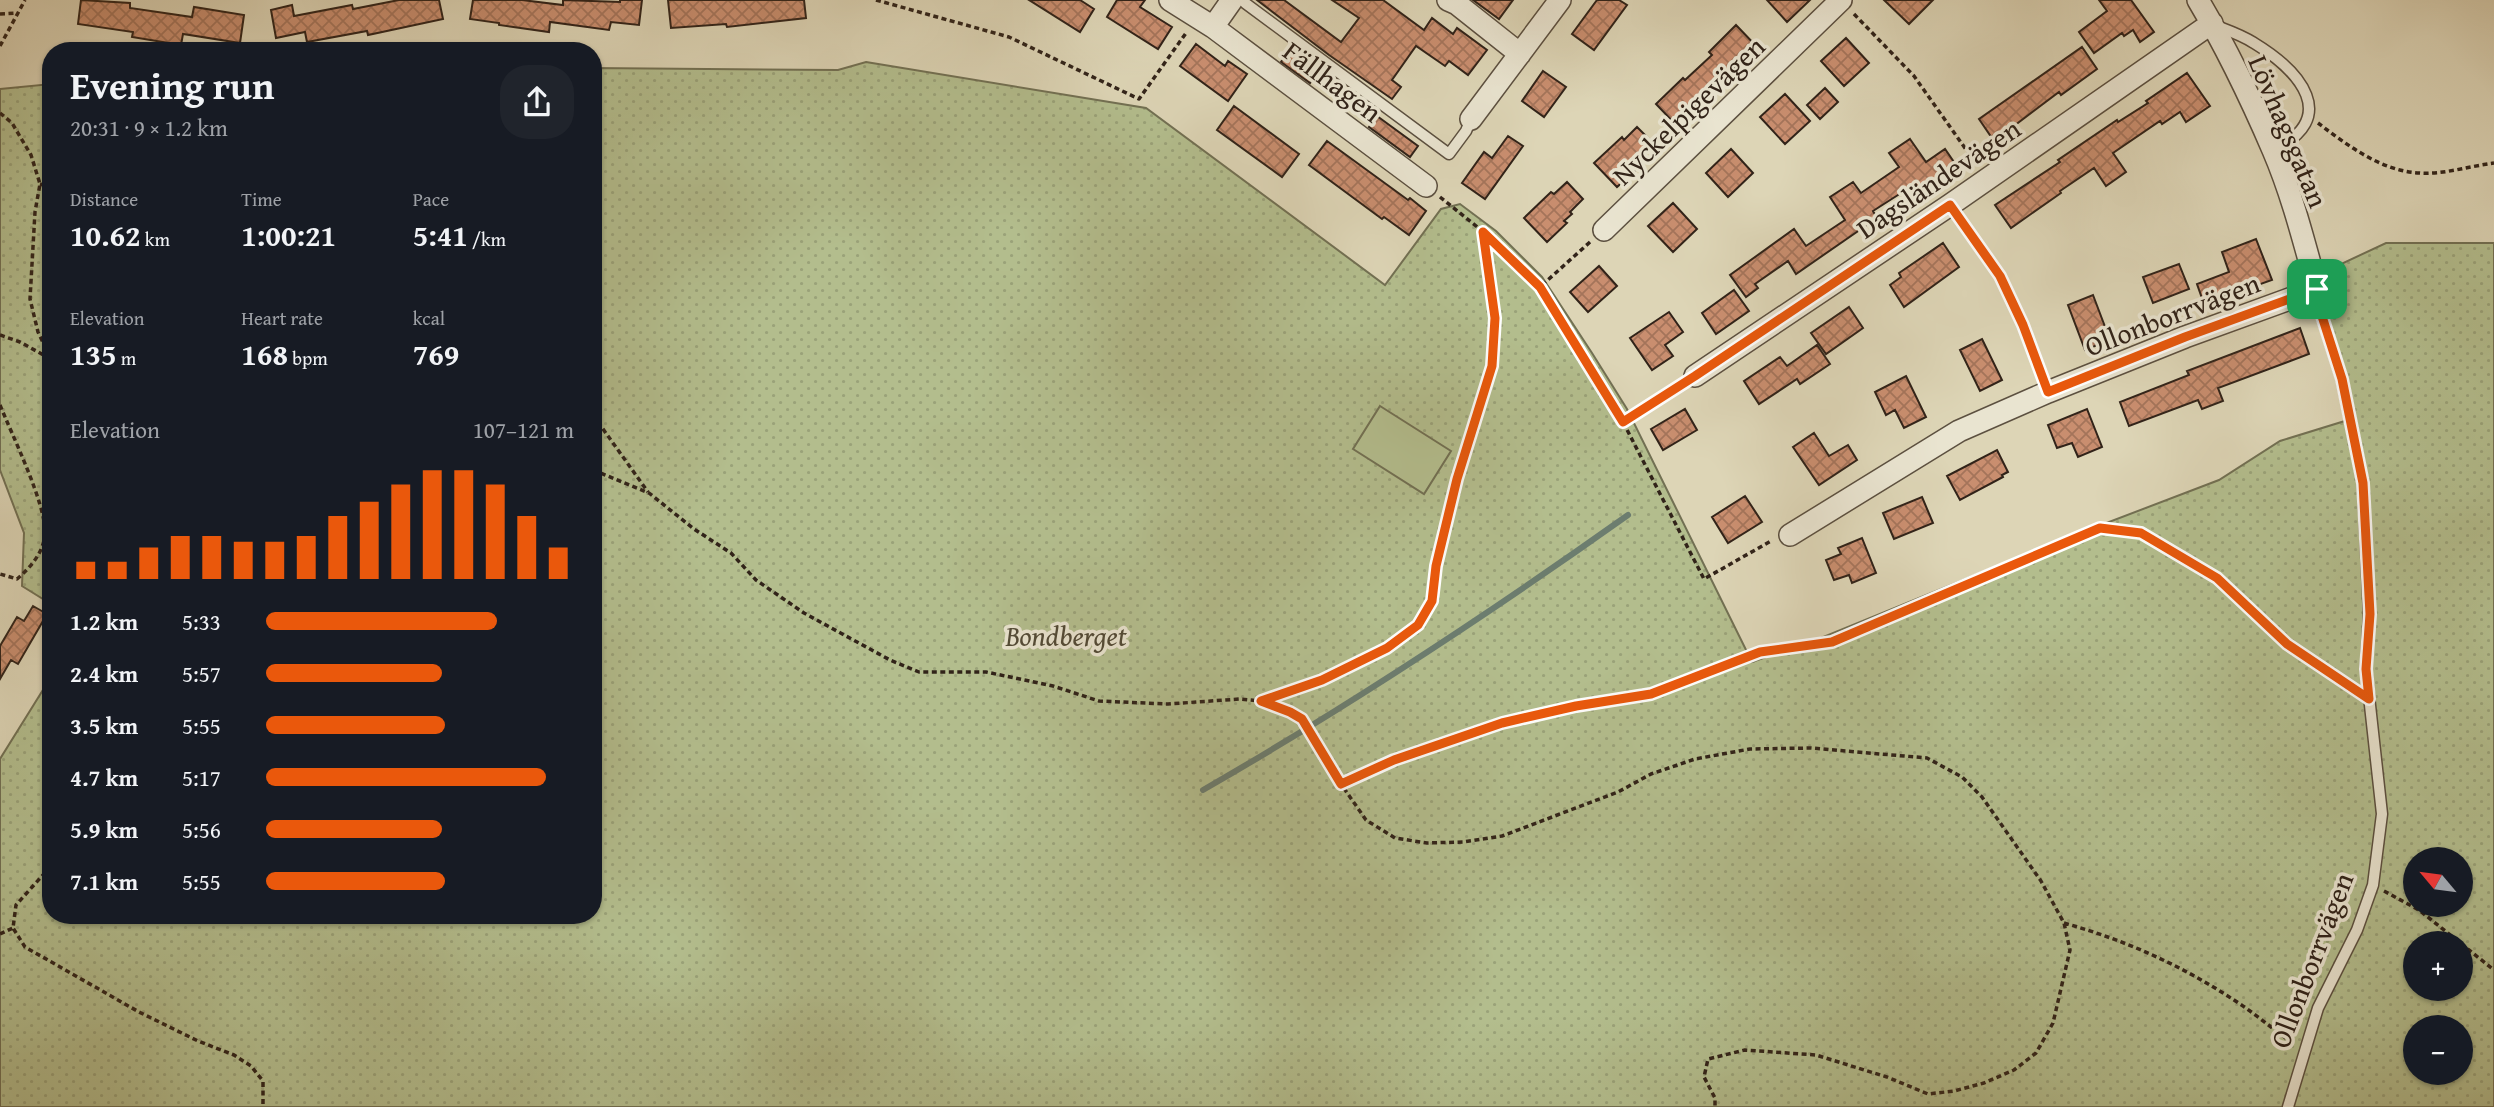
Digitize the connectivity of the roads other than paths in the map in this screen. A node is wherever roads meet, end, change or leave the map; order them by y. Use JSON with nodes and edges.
{"nodes":[{"id":1,"x":1170,"y":0,"type":"edge"},
{"id":2,"x":1560,"y":0,"type":"edge"},
{"id":3,"x":1840,"y":0,"type":"edge"},
{"id":4,"x":2198,"y":0,"type":"edge"},
{"id":5,"x":1452,"y":1,"type":"edge"},
{"id":6,"x":1238,"y":2,"type":"edge"},
{"id":7,"x":1205,"y":22,"type":"junction"},
{"id":8,"x":2212,"y":23,"type":"junction"},
{"id":9,"x":1520,"y":54,"type":"junction"},
{"id":10,"x":1471,"y":119,"type":"joint"},
{"id":11,"x":2273,"y":150,"type":"junction"},
{"id":12,"x":1426,"y":186,"type":"road end"},
{"id":13,"x":1604,"y":230,"type":"road end"},
{"id":14,"x":2317,"y":289,"type":"junction"},
{"id":15,"x":1695,"y":376,"type":"road end"},
{"id":16,"x":1790,"y":535,"type":"road end"},
{"id":17,"x":2288,"y":1107,"type":"edge"}],
"edges":[{"from":1,"to":7,"type":"street","name":"Fällhagen"},
{"from":2,"to":9,"type":"street"},
{"from":3,"to":13,"type":"street","name":"Nyckelpigevägen"},
{"from":4,"to":8,"type":"street","name":"Lövhagsgatan"},
{"from":5,"to":9,"type":"street"},
{"from":6,"to":7,"type":"street"},
{"from":6,"to":10,"type":"lane"},
{"from":7,"to":12,"type":"street","name":"Fällhagen"},
{"from":8,"to":11,"type":"street","name":"Lövhagsgatan"},
{"from":8,"to":11,"type":"lane"},
{"from":8,"to":15,"type":"street","name":"Dagsländevägen"},
{"from":9,"to":10,"type":"street"},
{"from":11,"to":14,"type":"street","name":"Lövhagsgatan"},
{"from":14,"to":16,"type":"street","name":"Ollonborrvägen"},
{"from":14,"to":17,"type":"lane","name":"Ollonborrvägen"}]}
